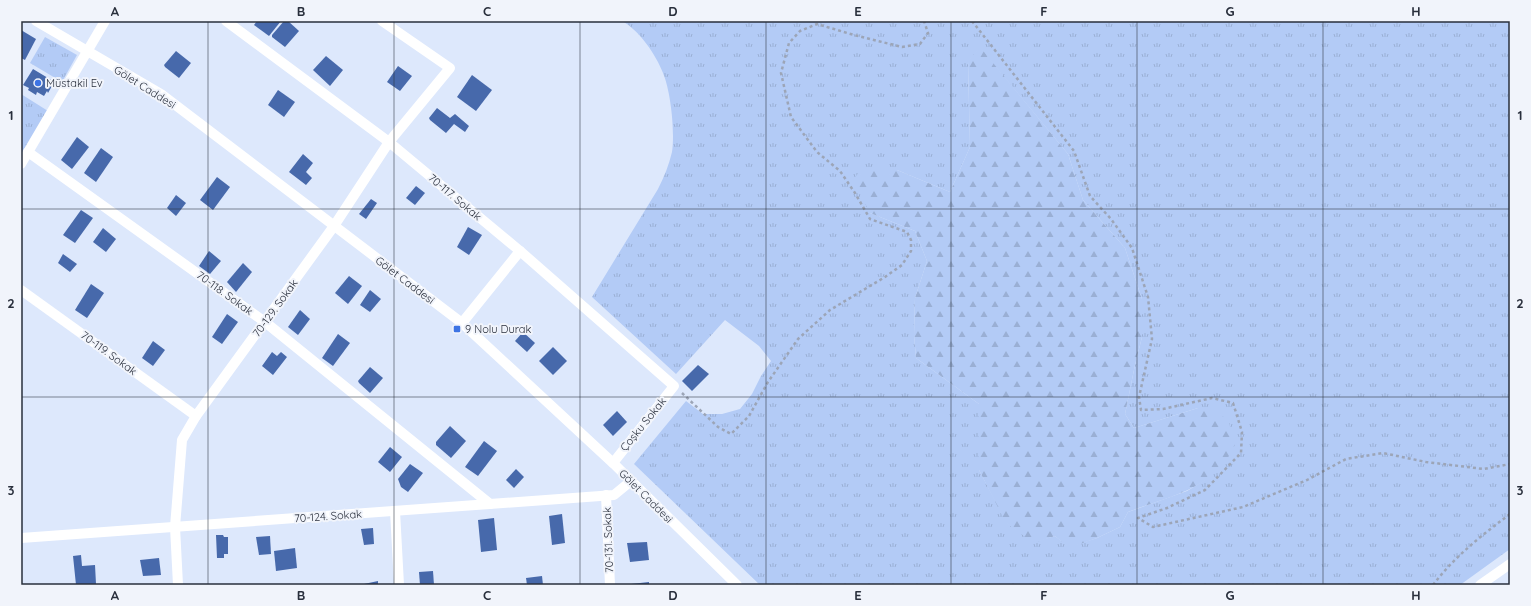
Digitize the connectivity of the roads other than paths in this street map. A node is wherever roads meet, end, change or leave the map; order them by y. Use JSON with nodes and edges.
{"nodes":[{"id":1,"x":36,"y":21,"type":"edge"},
{"id":2,"x":105,"y":21,"type":"edge"},
{"id":3,"x":226,"y":21,"type":"edge"},
{"id":4,"x":382,"y":21,"type":"edge"},
{"id":5,"x":87,"y":51,"type":"junction"},
{"id":6,"x":389,"y":142,"type":"junction"},
{"id":7,"x":28,"y":152,"type":"junction"},
{"id":8,"x":21,"y":164,"type":"edge"},
{"id":9,"x":334,"y":226,"type":"junction"},
{"id":10,"x":520,"y":251,"type":"junction"},
{"id":11,"x":21,"y":290,"type":"edge"},
{"id":12,"x":265,"y":322,"type":"junction"},
{"id":13,"x":462,"y":323,"type":"junction"},
{"id":14,"x":674,"y":386,"type":"joint"},
{"id":15,"x":196,"y":416,"type":"junction"},
{"id":16,"x":613,"y":463,"type":"junction"},
{"id":17,"x":631,"y":481,"type":"junction"},
{"id":18,"x":606,"y":495,"type":"junction"},
{"id":19,"x":490,"y":504,"type":"junction"},
{"id":20,"x":395,"y":511,"type":"junction"},
{"id":21,"x":175,"y":527,"type":"junction"},
{"id":22,"x":21,"y":538,"type":"edge"},
{"id":23,"x":1510,"y":564,"type":"edge"},
{"id":24,"x":178,"y":585,"type":"edge"},
{"id":25,"x":399,"y":585,"type":"edge"},
{"id":26,"x":610,"y":585,"type":"edge"},
{"id":27,"x":737,"y":585,"type":"edge"},
{"id":28,"x":1480,"y":585,"type":"edge"}],
"edges":[{"from":1,"to":5,"type":"street","name":"Gölet Caddesi"},
{"from":2,"to":5,"type":"street"},
{"from":3,"to":6,"type":"street","name":"70-117. Sokak"},
{"from":4,"to":6,"type":"street","name":"70-129. Sokak"},
{"from":5,"to":7,"type":"street"},
{"from":5,"to":9,"type":"street","name":"Gölet Caddesi"},
{"from":6,"to":9,"type":"street","name":"70-129. Sokak"},
{"from":6,"to":10,"type":"street","name":"70-117. Sokak"},
{"from":7,"to":8,"type":"street"},
{"from":7,"to":12,"type":"street","name":"70-118. Sokak"},
{"from":9,"to":12,"type":"street","name":"70-129. Sokak"},
{"from":9,"to":13,"type":"street","name":"Gölet Caddesi"},
{"from":10,"to":13,"type":"street"},
{"from":10,"to":14,"type":"street","name":"70-117. Sokak"},
{"from":11,"to":15,"type":"street","name":"70-119. Sokak"},
{"from":12,"to":15,"type":"street","name":"70-129. Sokak"},
{"from":12,"to":19,"type":"street","name":"70-118. Sokak"},
{"from":13,"to":16,"type":"street","name":"Gölet Caddesi"},
{"from":14,"to":16,"type":"street","name":"Çoşku Sokak"},
{"from":15,"to":21,"type":"street","name":"70-129. Sokak"},
{"from":16,"to":17,"type":"street","name":"Gölet Caddesi"},
{"from":17,"to":18,"type":"street","name":"70-124. Sokak"},
{"from":17,"to":27,"type":"street","name":"Gölet Caddesi"},
{"from":18,"to":19,"type":"street","name":"70-124. Sokak"},
{"from":18,"to":26,"type":"street","name":"70-131. Sokak"},
{"from":19,"to":20,"type":"street","name":"70-124. Sokak"},
{"from":20,"to":21,"type":"street","name":"70-124. Sokak"},
{"from":20,"to":25,"type":"street"},
{"from":21,"to":22,"type":"street","name":"70-124. Sokak"},
{"from":21,"to":24,"type":"street","name":"70-129. Sokak"},
{"from":23,"to":28,"type":"street"}]}
